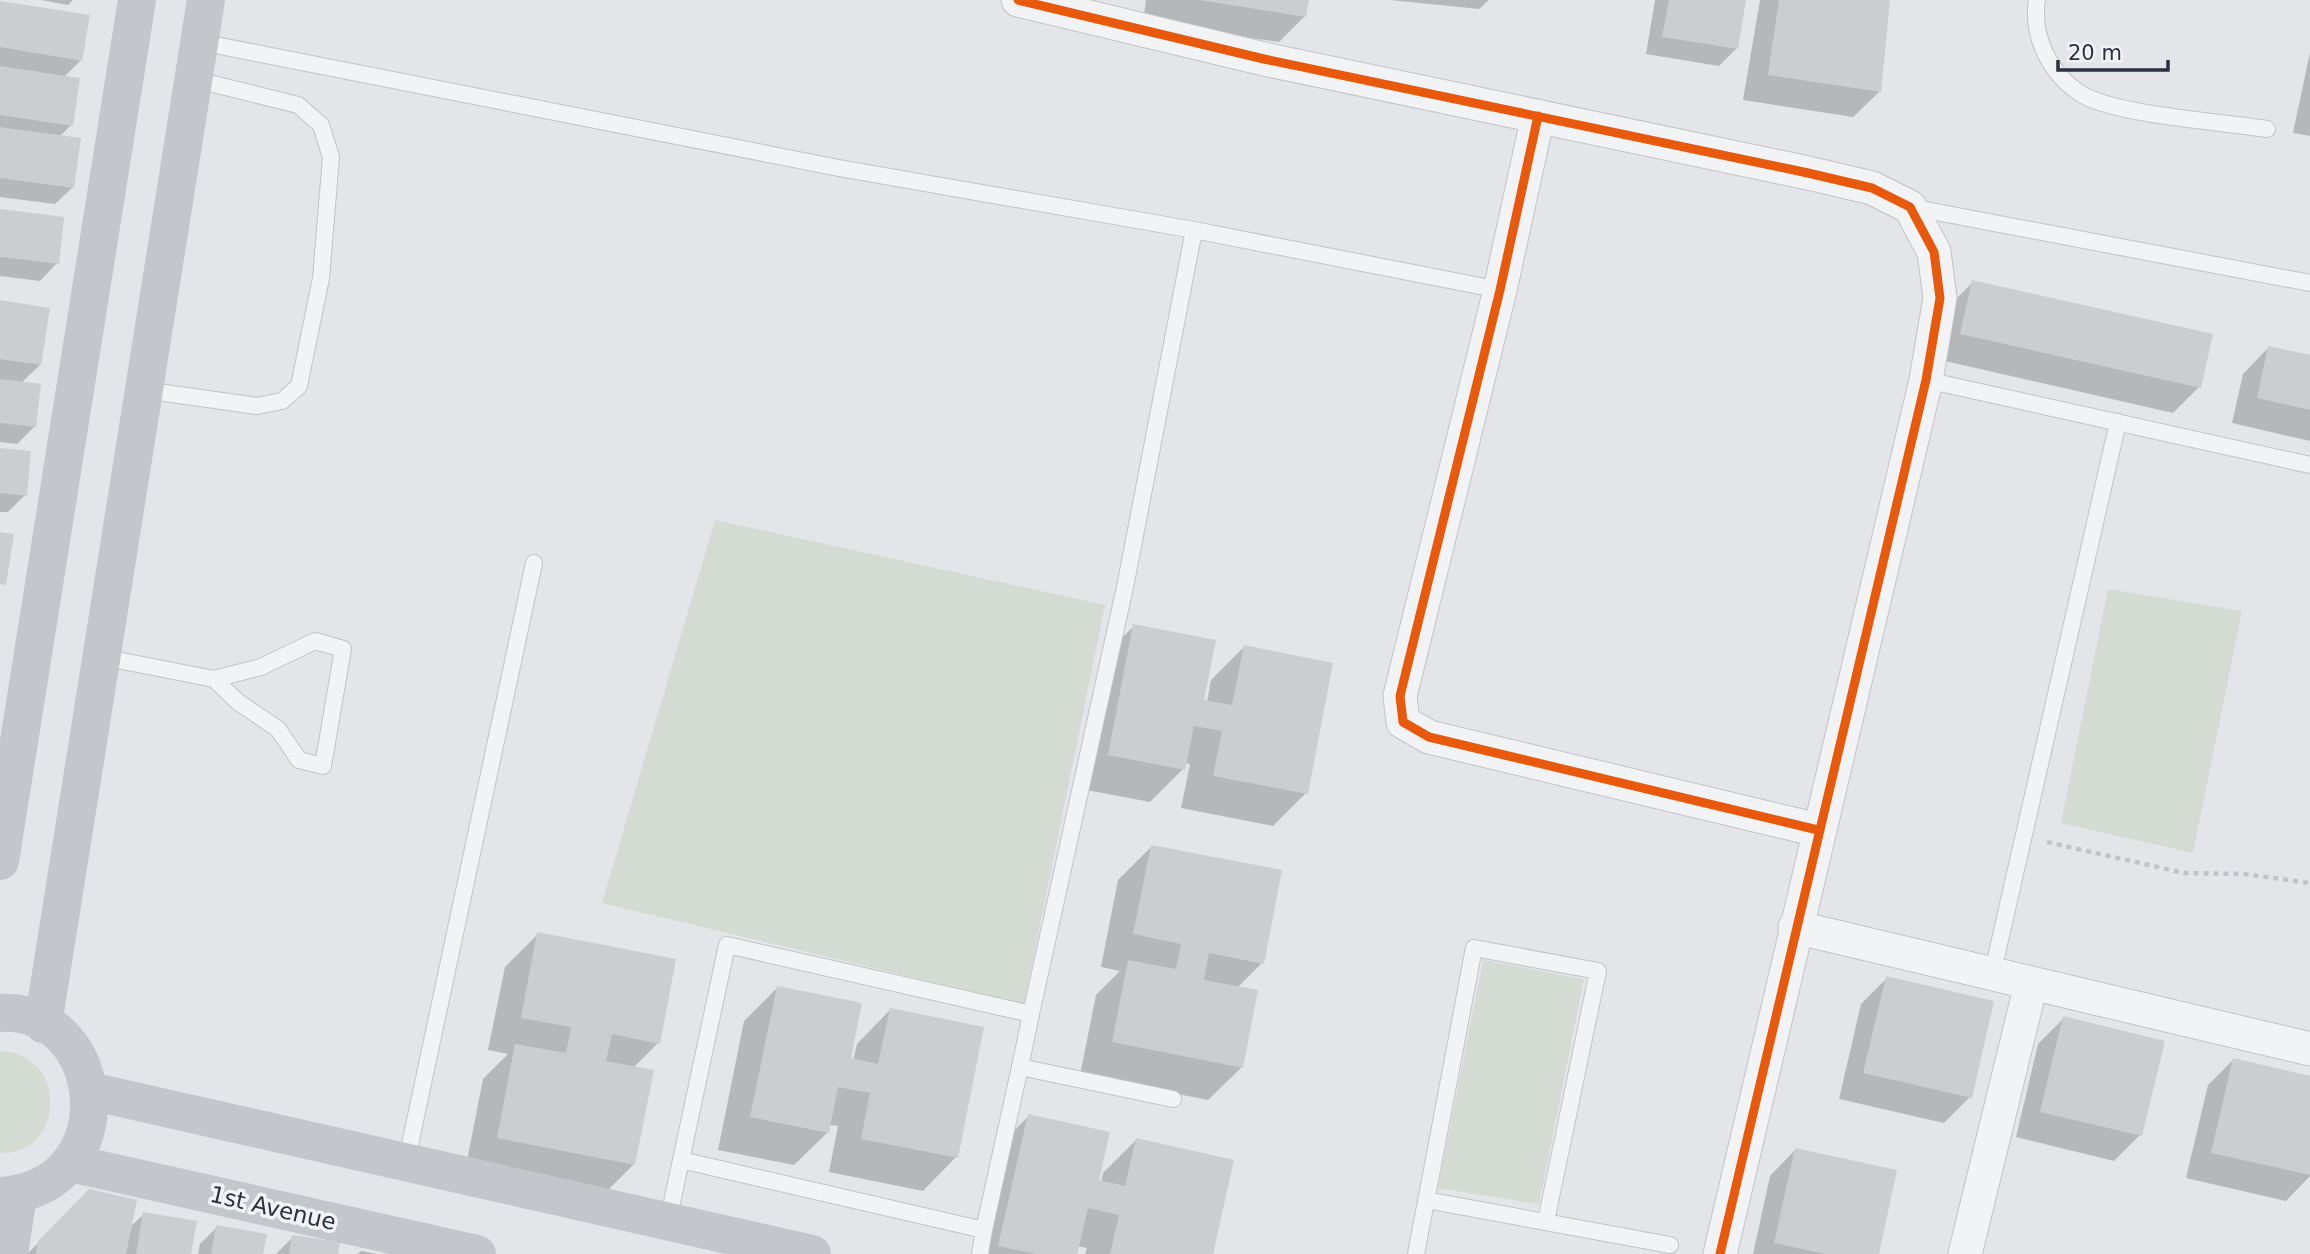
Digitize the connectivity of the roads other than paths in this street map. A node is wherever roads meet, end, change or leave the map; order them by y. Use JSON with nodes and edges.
{"nodes":[{"id":1,"x":137,"y":0,"type":"edge"},
{"id":2,"x":206,"y":0,"type":"edge"},
{"id":3,"x":1018,"y":0,"type":"edge"},
{"id":4,"x":2037,"y":0,"type":"edge"},
{"id":5,"x":200,"y":42,"type":"junction"},
{"id":6,"x":193,"y":79,"type":"junction"},
{"id":7,"x":1538,"y":116,"type":"junction"},
{"id":8,"x":2267,"y":129,"type":"dead end"},
{"id":9,"x":1910,"y":207,"type":"junction"},
{"id":10,"x":1194,"y":230,"type":"junction"},
{"id":11,"x":2310,"y":283,"type":"edge"},
{"id":12,"x":1500,"y":290,"type":"junction"},
{"id":13,"x":1926,"y":380,"type":"junction"},
{"id":14,"x":144,"y":390,"type":"junction"},
{"id":15,"x":2118,"y":422,"type":"junction"},
{"id":16,"x":2310,"y":465,"type":"edge"},
{"id":17,"x":534,"y":563,"type":"dead end"},
{"id":18,"x":102,"y":657,"type":"junction"},
{"id":19,"x":214,"y":679,"type":"junction"},
{"id":20,"x":1818,"y":830,"type":"junction"},
{"id":21,"x":0,"y":861,"type":"edge"},
{"id":22,"x":1795,"y":927,"type":"junction"},
{"id":23,"x":1992,"y":975,"type":"junction"},
{"id":24,"x":2031,"y":984,"type":"junction"},
{"id":25,"x":0,"y":1013,"type":"edge"},
{"id":26,"x":1031,"y":1014,"type":"junction"},
{"id":27,"x":43,"y":1024,"type":"junction"},
{"id":28,"x":2310,"y":1049,"type":"edge"},
{"id":29,"x":1020,"y":1067,"type":"junction"},
{"id":30,"x":90,"y":1091,"type":"junction"},
{"id":31,"x":1173,"y":1100,"type":"dead end"},
{"id":32,"x":681,"y":1160,"type":"junction"},
{"id":33,"x":70,"y":1163,"type":"junction"},
{"id":34,"x":406,"y":1163,"type":"junction"},
{"id":35,"x":9,"y":1195,"type":"edge"},
{"id":36,"x":1426,"y":1200,"type":"junction"},
{"id":37,"x":668,"y":1222,"type":"junction"},
{"id":38,"x":1546,"y":1222,"type":"junction"},
{"id":39,"x":984,"y":1230,"type":"junction"},
{"id":40,"x":1670,"y":1245,"type":"dead end"},
{"id":41,"x":9,"y":1254,"type":"edge"},
{"id":42,"x":477,"y":1254,"type":"edge"},
{"id":43,"x":812,"y":1254,"type":"edge"},
{"id":44,"x":980,"y":1254,"type":"edge"},
{"id":45,"x":1416,"y":1254,"type":"edge"},
{"id":46,"x":1720,"y":1254,"type":"edge"},
{"id":47,"x":1965,"y":1254,"type":"edge"}],
"edges":[{"from":1,"to":21,"type":"street"},
{"from":2,"to":5,"type":"street"},
{"from":3,"to":7,"type":"street"},
{"from":4,"to":8,"type":"lane"},
{"from":5,"to":6,"type":"street"},
{"from":5,"to":10,"type":"lane"},
{"from":6,"to":14,"type":"street"},
{"from":6,"to":14,"type":"lane"},
{"from":7,"to":9,"type":"street"},
{"from":7,"to":12,"type":"street"},
{"from":9,"to":11,"type":"lane"},
{"from":9,"to":13,"type":"street"},
{"from":10,"to":12,"type":"lane"},
{"from":10,"to":26,"type":"lane"},
{"from":12,"to":20,"type":"street"},
{"from":13,"to":15,"type":"lane"},
{"from":13,"to":20,"type":"street"},
{"from":14,"to":18,"type":"street"},
{"from":15,"to":16,"type":"lane"},
{"from":15,"to":23,"type":"lane"},
{"from":17,"to":34,"type":"lane"},
{"from":18,"to":19,"type":"lane"},
{"from":18,"to":27,"type":"street"},
{"from":19,"to":19,"type":"lane"},
{"from":20,"to":22,"type":"street"},
{"from":22,"to":23,"type":"street"},
{"from":22,"to":46,"type":"street"},
{"from":23,"to":24,"type":"street"},
{"from":24,"to":28,"type":"street"},
{"from":24,"to":47,"type":"street"},
{"from":25,"to":27,"type":"street"},
{"from":26,"to":29,"type":"lane"},
{"from":26,"to":32,"type":"lane"},
{"from":27,"to":30,"type":"street"},
{"from":29,"to":31,"type":"lane"},
{"from":29,"to":39,"type":"lane"},
{"from":30,"to":33,"type":"street"},
{"from":30,"to":34,"type":"street"},
{"from":32,"to":37,"type":"lane"},
{"from":32,"to":39,"type":"lane"},
{"from":33,"to":35,"type":"street"},
{"from":33,"to":42,"type":"street","name":"1st Avenue"},
{"from":34,"to":37,"type":"street"},
{"from":35,"to":41,"type":"street"},
{"from":36,"to":38,"type":"lane"},
{"from":36,"to":38,"type":"lane"},
{"from":36,"to":45,"type":"lane"},
{"from":37,"to":43,"type":"street"},
{"from":38,"to":40,"type":"lane"},
{"from":39,"to":44,"type":"lane"}]}
